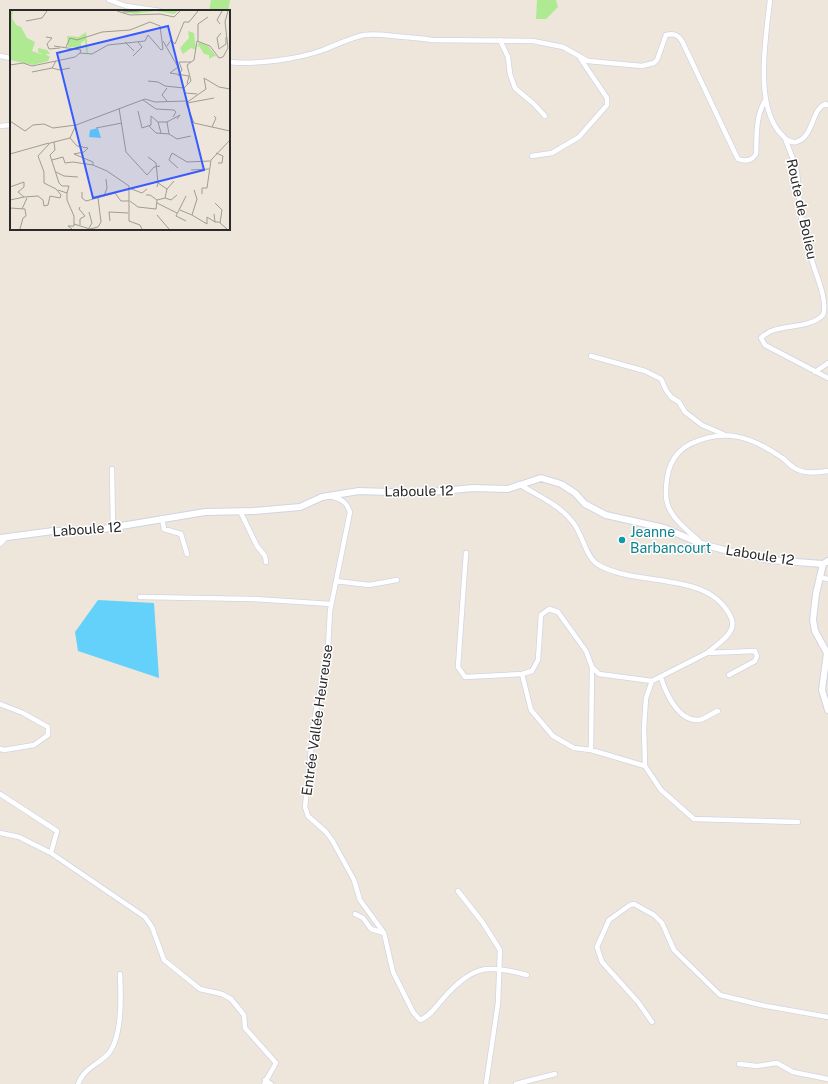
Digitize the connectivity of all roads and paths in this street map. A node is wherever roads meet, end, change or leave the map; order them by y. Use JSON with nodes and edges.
{"nodes":[{"id":1,"x":109,"y":0,"type":"edge"},
{"id":2,"x":770,"y":0,"type":"edge"},
{"id":3,"x":153,"y":10,"type":"edge"},
{"id":4,"x":500,"y":40,"type":"junction"},
{"id":5,"x":0,"y":56,"type":"edge"},
{"id":6,"x":10,"y":58,"type":"edge"},
{"id":7,"x":580,"y":58,"type":"junction"},
{"id":8,"x":230,"y":62,"type":"edge"},
{"id":9,"x":766,"y":99,"type":"junction"},
{"id":10,"x":828,"y":105,"type":"edge"},
{"id":11,"x":545,"y":116,"type":"dead end"},
{"id":12,"x":10,"y":125,"type":"edge"},
{"id":13,"x":0,"y":126,"type":"edge"},
{"id":14,"x":785,"y":138,"type":"junction"},
{"id":15,"x":532,"y":156,"type":"dead end"},
{"id":16,"x":591,"y":356,"type":"dead end"},
{"id":17,"x":828,"y":363,"type":"edge"},
{"id":18,"x":815,"y":372,"type":"junction"},
{"id":19,"x":828,"y":378,"type":"edge"},
{"id":20,"x":723,"y":434,"type":"junction"},
{"id":21,"x":828,"y":467,"type":"edge"},
{"id":22,"x":112,"y":469,"type":"dead end"},
{"id":23,"x":828,"y":471,"type":"edge"},
{"id":24,"x":820,"y":472,"type":"junction"},
{"id":25,"x":519,"y":484,"type":"junction"},
{"id":26,"x":330,"y":496,"type":"junction"},
{"id":27,"x":240,"y":511,"type":"junction"},
{"id":28,"x":162,"y":518,"type":"junction"},
{"id":29,"x":113,"y":528,"type":"junction"},
{"id":30,"x":3,"y":538,"type":"edge"},
{"id":31,"x":0,"y":544,"type":"edge"},
{"id":32,"x":702,"y":544,"type":"junction"},
{"id":33,"x":466,"y":553,"type":"dead end"},
{"id":34,"x":187,"y":554,"type":"dead end"},
{"id":35,"x":266,"y":562,"type":"dead end"},
{"id":36,"x":826,"y":563,"type":"edge"},
{"id":37,"x":819,"y":577,"type":"junction"},
{"id":38,"x":828,"y":579,"type":"edge"},
{"id":39,"x":397,"y":580,"type":"dead end"},
{"id":40,"x":336,"y":581,"type":"junction"},
{"id":41,"x":140,"y":597,"type":"dead end"},
{"id":42,"x":331,"y":604,"type":"junction"},
{"id":43,"x":707,"y":653,"type":"junction"},
{"id":44,"x":592,"y":667,"type":"junction"},
{"id":45,"x":522,"y":674,"type":"junction"},
{"id":46,"x":729,"y":675,"type":"dead end"},
{"id":47,"x":661,"y":678,"type":"junction"},
{"id":48,"x":652,"y":681,"type":"junction"},
{"id":49,"x":0,"y":704,"type":"edge"},
{"id":50,"x":718,"y":710,"type":"dead end"},
{"id":51,"x":828,"y":710,"type":"edge"},
{"id":52,"x":0,"y":749,"type":"edge"},
{"id":53,"x":591,"y":750,"type":"junction"},
{"id":54,"x":645,"y":766,"type":"junction"},
{"id":55,"x":0,"y":794,"type":"edge"},
{"id":56,"x":798,"y":822,"type":"dead end"},
{"id":57,"x":0,"y":833,"type":"edge"},
{"id":58,"x":51,"y":853,"type":"junction"},
{"id":59,"x":458,"y":890,"type":"dead end"},
{"id":60,"x":355,"y":914,"type":"dead end"},
{"id":61,"x":384,"y":933,"type":"junction"},
{"id":62,"x":498,"y":969,"type":"junction"},
{"id":63,"x":120,"y":974,"type":"dead end"},
{"id":64,"x":527,"y":975,"type":"dead end"},
{"id":65,"x":828,"y":1017,"type":"edge"},
{"id":66,"x":652,"y":1022,"type":"dead end"},
{"id":67,"x":739,"y":1064,"type":"dead end"},
{"id":68,"x":555,"y":1074,"type":"dead end"},
{"id":69,"x":828,"y":1079,"type":"edge"},
{"id":70,"x":264,"y":1082,"type":"edge"},
{"id":71,"x":78,"y":1084,"type":"edge"},
{"id":72,"x":271,"y":1084,"type":"edge"},
{"id":73,"x":486,"y":1084,"type":"edge"},
{"id":74,"x":516,"y":1084,"type":"edge"}],
"edges":[{"from":1,"to":3,"type":"street"},
{"from":2,"to":9,"type":"street"},
{"from":4,"to":7,"type":"street"},
{"from":4,"to":8,"type":"street"},
{"from":4,"to":11,"type":"street"},
{"from":5,"to":6,"type":"street"},
{"from":7,"to":9,"type":"street"},
{"from":7,"to":15,"type":"street"},
{"from":9,"to":14,"type":"street"},
{"from":10,"to":14,"type":"street","name":"Route de Bolieu"},
{"from":12,"to":13,"type":"street"},
{"from":14,"to":18,"type":"street","name":"Route de Bolieu"},
{"from":16,"to":20,"type":"street"},
{"from":17,"to":18,"type":"street"},
{"from":18,"to":19,"type":"street","name":"Route de Bolieu"},
{"from":20,"to":24,"type":"street"},
{"from":20,"to":32,"type":"street"},
{"from":21,"to":24,"type":"street"},
{"from":22,"to":29,"type":"street"},
{"from":23,"to":24,"type":"street"},
{"from":25,"to":26,"type":"street","name":"Laboule 12"},
{"from":25,"to":32,"type":"street","name":"Laboule 12"},
{"from":25,"to":43,"type":"street"},
{"from":26,"to":27,"type":"street","name":"Laboule 12"},
{"from":26,"to":40,"type":"street","name":"Entrée Vallée Heureuse"},
{"from":27,"to":28,"type":"street","name":"Laboule 12"},
{"from":27,"to":35,"type":"street"},
{"from":28,"to":29,"type":"street","name":"Laboule 12"},
{"from":28,"to":34,"type":"street"},
{"from":29,"to":30,"type":"street","name":"Laboule 12"},
{"from":30,"to":31,"type":"street"},
{"from":32,"to":36,"type":"street","name":"Laboule 12"},
{"from":33,"to":45,"type":"street"},
{"from":36,"to":37,"type":"street"},
{"from":37,"to":38,"type":"street"},
{"from":37,"to":51,"type":"street"},
{"from":39,"to":40,"type":"street"},
{"from":40,"to":42,"type":"street","name":"Entrée Vallée Heureuse"},
{"from":41,"to":42,"type":"street"},
{"from":42,"to":61,"type":"street","name":"Entrée Vallée Heureuse"},
{"from":43,"to":46,"type":"street"},
{"from":43,"to":47,"type":"street"},
{"from":44,"to":45,"type":"street"},
{"from":44,"to":48,"type":"street"},
{"from":44,"to":53,"type":"street"},
{"from":45,"to":53,"type":"street"},
{"from":47,"to":48,"type":"street"},
{"from":47,"to":50,"type":"street"},
{"from":48,"to":54,"type":"street"},
{"from":49,"to":52,"type":"street"},
{"from":53,"to":54,"type":"street"},
{"from":54,"to":56,"type":"street"},
{"from":55,"to":58,"type":"street"},
{"from":57,"to":58,"type":"street"},
{"from":58,"to":70,"type":"street"},
{"from":59,"to":62,"type":"street"},
{"from":60,"to":61,"type":"street"},
{"from":61,"to":62,"type":"street","name":"Entrée Vallée Heureuse"},
{"from":62,"to":64,"type":"street"},
{"from":62,"to":73,"type":"street"},
{"from":63,"to":71,"type":"street"},
{"from":65,"to":66,"type":"street"},
{"from":67,"to":69,"type":"street"},
{"from":68,"to":74,"type":"street"},
{"from":70,"to":72,"type":"street"}]}
